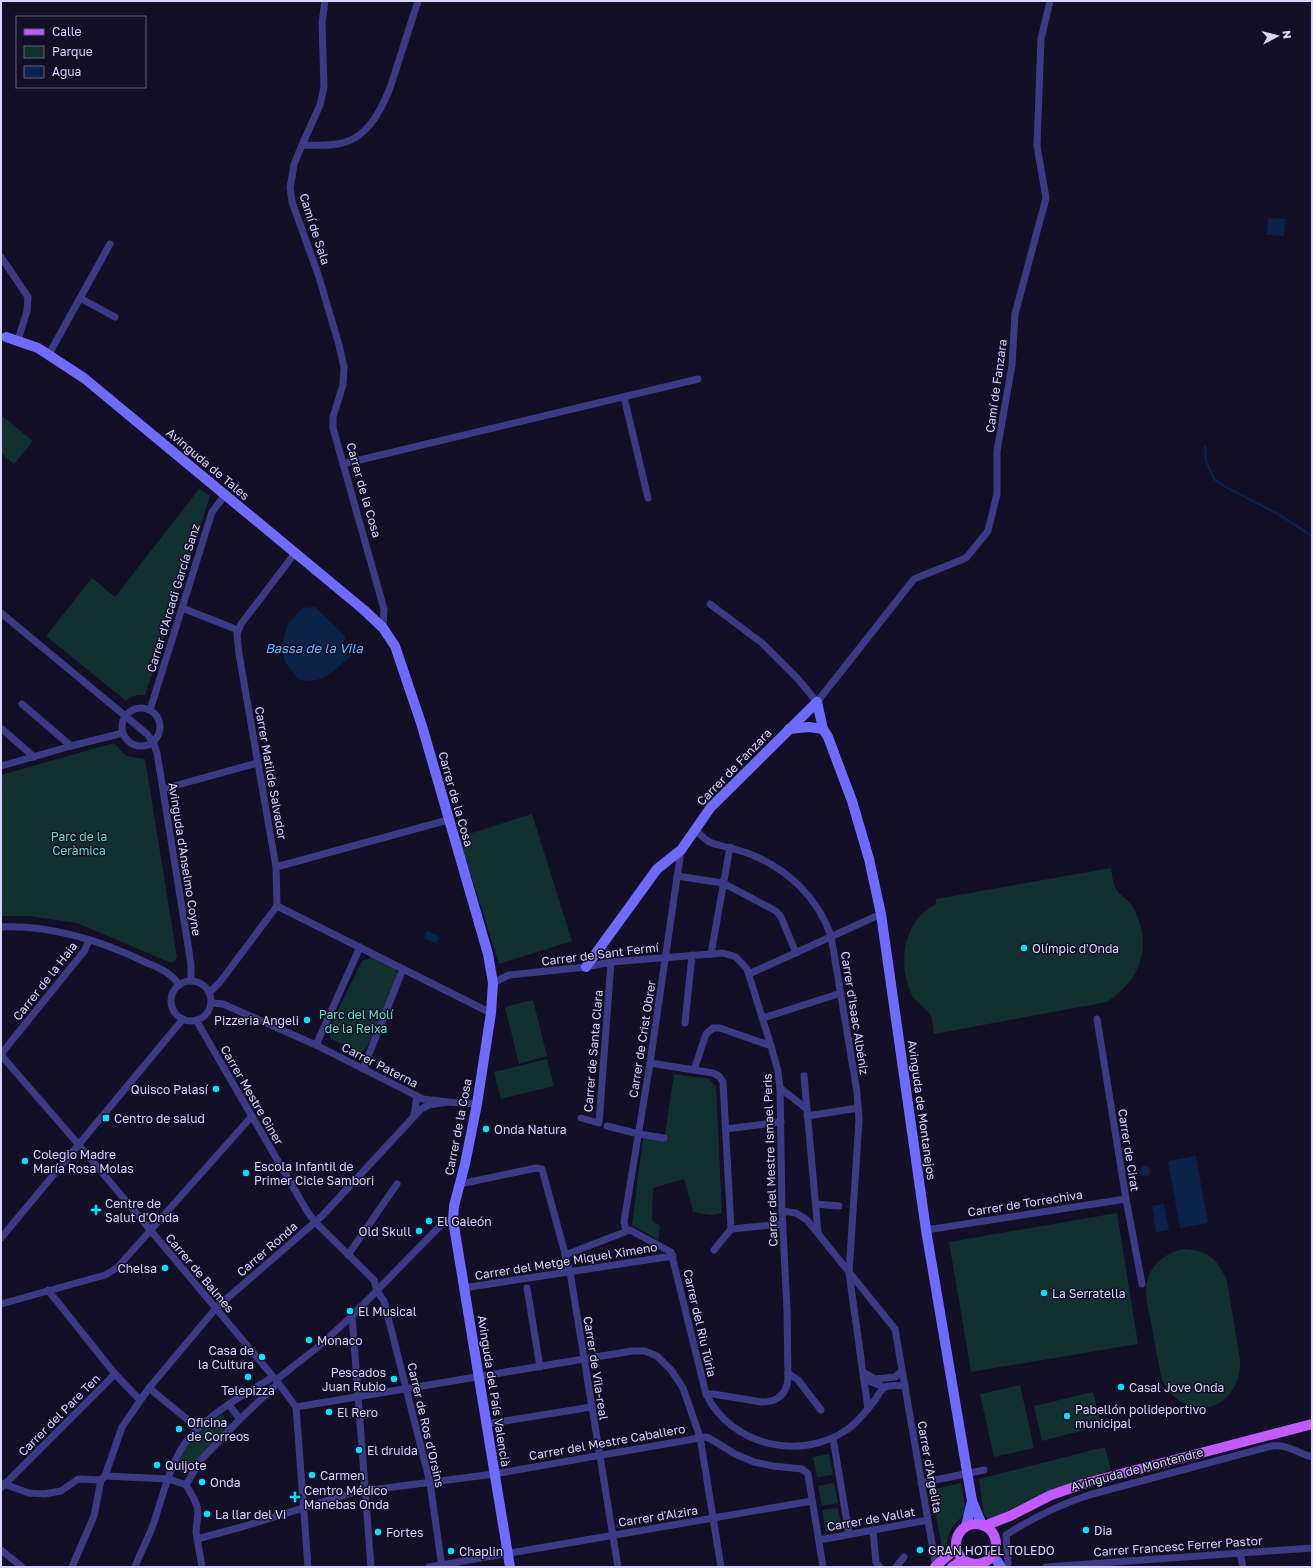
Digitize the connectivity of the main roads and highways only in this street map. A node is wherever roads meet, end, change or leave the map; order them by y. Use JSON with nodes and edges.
{"nodes":[{"id":1,"x":2,"y":337,"type":"edge"},
{"id":2,"x":384,"y":628,"type":"joint"},
{"id":3,"x":817,"y":702,"type":"joint"},
{"id":4,"x":802,"y":717,"type":"junction"},
{"id":5,"x":789,"y":729,"type":"junction"},
{"id":6,"x":823,"y":729,"type":"junction"},
{"id":7,"x":586,"y":967,"type":"road end"},
{"id":8,"x":453,"y":1220,"type":"joint"},
{"id":9,"x":1312,"y":1425,"type":"edge"},
{"id":10,"x":972,"y":1501,"type":"junction"},
{"id":11,"x":1010,"y":1516,"type":"junction"},
{"id":12,"x":983,"y":1525,"type":"junction"},
{"id":13,"x":966,"y":1526,"type":"junction"},
{"id":14,"x":994,"y":1534,"type":"junction"},
{"id":15,"x":956,"y":1548,"type":"junction"},
{"id":16,"x":993,"y":1555,"type":"junction"},
{"id":17,"x":963,"y":1560,"type":"junction"},
{"id":18,"x":973,"y":1566,"type":"edge"},
{"id":19,"x":510,"y":1567,"type":"edge"},
{"id":20,"x":936,"y":1567,"type":"edge"},
{"id":21,"x":952,"y":1567,"type":"edge"},
{"id":22,"x":1001,"y":1567,"type":"edge"}],
"edges":[{"from":1,"to":2,"type":"main road","name":"Avinguda de Tales"},
{"from":2,"to":8,"type":"main road","name":"Carrer de la Cosa"},
{"from":3,"to":4,"type":"main road","name":"Carrer de Fanzara"},
{"from":3,"to":6,"type":"main road","name":"Avinguda de Montanejos"},
{"from":4,"to":5,"type":"main road","name":"Carrer de Fanzara"},
{"from":4,"to":6,"type":"main road"},
{"from":5,"to":6,"type":"main road"},
{"from":5,"to":7,"type":"main road","name":"Carrer de Fanzara"},
{"from":6,"to":10,"type":"main road","name":"Avinguda de Montanejos"},
{"from":8,"to":19,"type":"main road","name":"Avinguda del País Valencià"},
{"from":9,"to":11,"type":"main road","name":"Avinguda de Montendre"},
{"from":10,"to":12,"type":"main road","name":"Avinguda de Montanejos"},
{"from":10,"to":13,"type":"main road","name":"Avinguda de Montanejos"},
{"from":11,"to":12,"type":"main road","name":"Avinguda de Montendre"},
{"from":11,"to":14,"type":"main road","name":"Avinguda de Montendre"},
{"from":12,"to":13,"type":"main road"},
{"from":12,"to":14,"type":"main road"},
{"from":13,"to":15,"type":"main road"},
{"from":14,"to":16,"type":"main road"},
{"from":15,"to":17,"type":"main road"},
{"from":15,"to":20,"type":"main road"},
{"from":16,"to":18,"type":"main road"},
{"from":16,"to":22,"type":"main road"},
{"from":17,"to":18,"type":"main road"},
{"from":17,"to":21,"type":"main road"}]}
